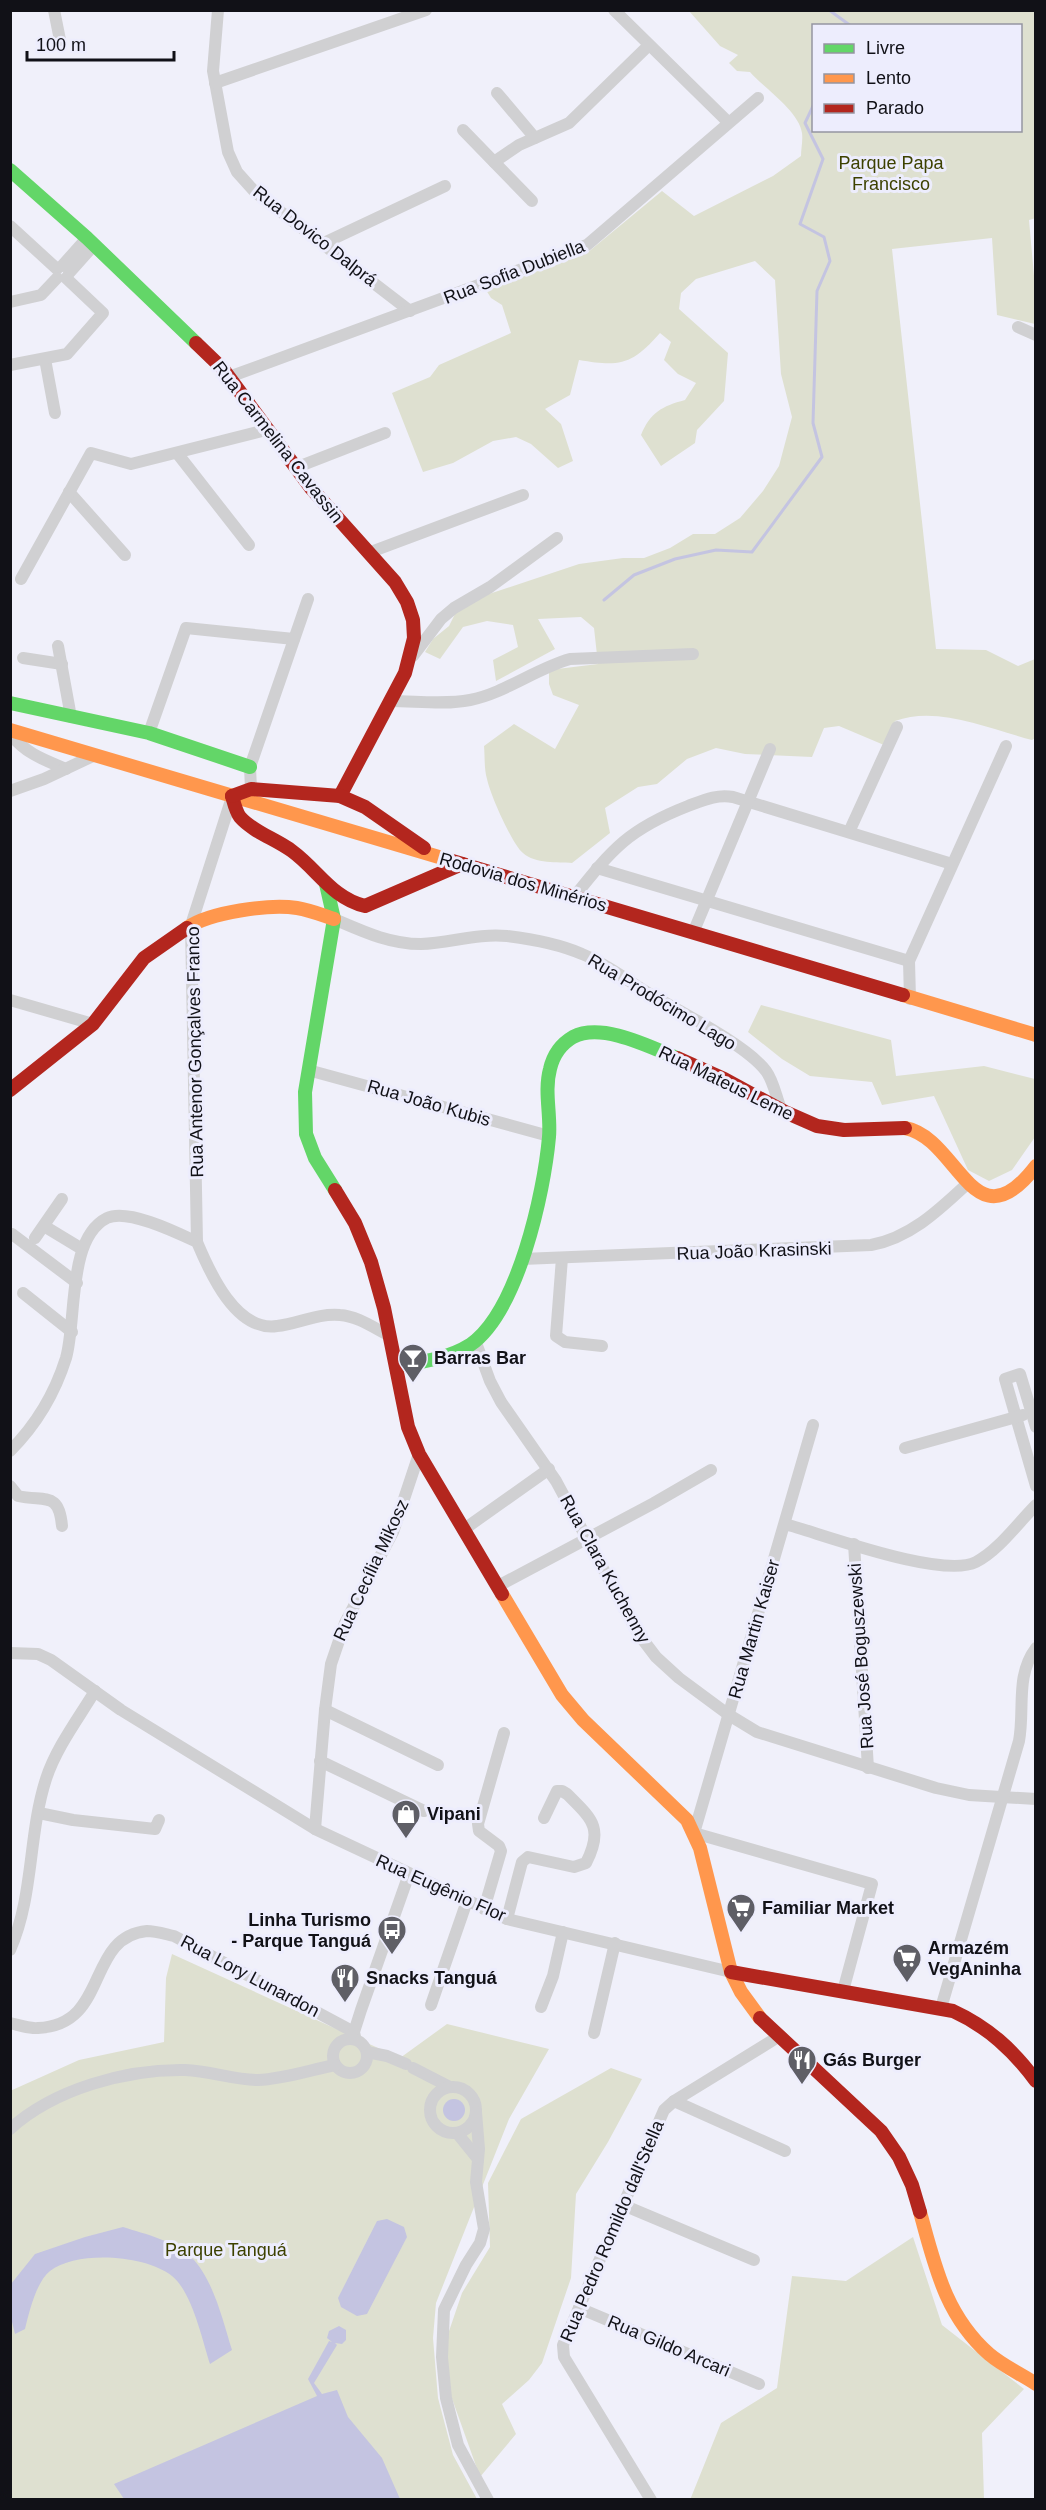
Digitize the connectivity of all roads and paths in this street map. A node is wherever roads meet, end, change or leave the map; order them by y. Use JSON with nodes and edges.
{"nodes":[{"id":1,"x":54,"y":10,"type":"edge"},
{"id":2,"x":218,"y":10,"type":"edge"},
{"id":3,"x":426,"y":10,"type":"edge"},
{"id":4,"x":614,"y":10,"type":"edge"},
{"id":5,"x":60,"y":40,"type":"dead end"},
{"id":6,"x":648,"y":46,"type":"junction"},
{"id":7,"x":214,"y":83,"type":"junction"},
{"id":8,"x":497,"y":93,"type":"dead end"},
{"id":9,"x":758,"y":98,"type":"dead end"},
{"id":10,"x":728,"y":122,"type":"junction"},
{"id":11,"x":463,"y":130,"type":"dead end"},
{"id":12,"x":535,"y":138,"type":"junction"},
{"id":13,"x":494,"y":162,"type":"junction"},
{"id":14,"x":10,"y":170,"type":"edge"},
{"id":15,"x":445,"y":186,"type":"dead end"},
{"id":16,"x":532,"y":201,"type":"dead end"},
{"id":17,"x":10,"y":226,"type":"edge"},
{"id":18,"x":91,"y":242,"type":"junction"},
{"id":19,"x":324,"y":243,"type":"junction"},
{"id":20,"x":62,"y":273,"type":"junction"},
{"id":21,"x":10,"y":302,"type":"edge"},
{"id":22,"x":410,"y":311,"type":"junction"},
{"id":23,"x":1018,"y":327,"type":"dead end"},
{"id":24,"x":1035,"y":335,"type":"edge"},
{"id":25,"x":45,"y":359,"type":"junction"},
{"id":26,"x":10,"y":365,"type":"edge"},
{"id":27,"x":229,"y":377,"type":"junction"},
{"id":28,"x":55,"y":413,"type":"dead end"},
{"id":29,"x":266,"y":430,"type":"junction"},
{"id":30,"x":385,"y":433,"type":"dead end"},
{"id":31,"x":177,"y":453,"type":"junction"},
{"id":32,"x":296,"y":468,"type":"junction"},
{"id":33,"x":69,"y":492,"type":"junction"},
{"id":34,"x":523,"y":495,"type":"dead end"},
{"id":35,"x":557,"y":538,"type":"dead end"},
{"id":36,"x":249,"y":545,"type":"dead end"},
{"id":37,"x":368,"y":553,"type":"junction"},
{"id":38,"x":125,"y":555,"type":"dead end"},
{"id":39,"x":21,"y":579,"type":"dead end"},
{"id":40,"x":308,"y":599,"type":"dead end"},
{"id":41,"x":294,"y":639,"type":"junction"},
{"id":42,"x":58,"y":646,"type":"dead end"},
{"id":43,"x":693,"y":654,"type":"dead end"},
{"id":44,"x":413,"y":657,"type":"junction"},
{"id":45,"x":23,"y":658,"type":"dead end"},
{"id":46,"x":62,"y":664,"type":"junction"},
{"id":47,"x":391,"y":701,"type":"junction"},
{"id":48,"x":10,"y":703,"type":"edge"},
{"id":49,"x":71,"y":717,"type":"junction"},
{"id":50,"x":897,"y":727,"type":"dead end"},
{"id":51,"x":10,"y":732,"type":"edge"},
{"id":52,"x":149,"y":733,"type":"junction"},
{"id":53,"x":1006,"y":746,"type":"dead end"},
{"id":54,"x":770,"y":749,"type":"dead end"},
{"id":55,"x":93,"y":756,"type":"junction"},
{"id":56,"x":250,"y":767,"type":"junction"},
{"id":57,"x":66,"y":769,"type":"junction"},
{"id":58,"x":251,"y":789,"type":"junction"},
{"id":59,"x":10,"y":791,"type":"edge"},
{"id":60,"x":232,"y":796,"type":"junction"},
{"id":61,"x":340,"y":796,"type":"junction"},
{"id":62,"x":748,"y":801,"type":"junction"},
{"id":63,"x":849,"y":832,"type":"junction"},
{"id":64,"x":435,"y":856,"type":"junction"},
{"id":65,"x":462,"y":864,"type":"junction"},
{"id":66,"x":952,"y":864,"type":"junction"},
{"id":67,"x":597,"y":868,"type":"junction"},
{"id":68,"x":326,"y":884,"type":"junction"},
{"id":69,"x":574,"y":897,"type":"junction"},
{"id":70,"x":706,"y":900,"type":"junction"},
{"id":71,"x":365,"y":906,"type":"junction"},
{"id":72,"x":334,"y":919,"type":"junction"},
{"id":73,"x":191,"y":925,"type":"junction"},
{"id":74,"x":693,"y":933,"type":"junction"},
{"id":75,"x":909,"y":962,"type":"junction"},
{"id":76,"x":910,"y":999,"type":"junction"},
{"id":77,"x":10,"y":1000,"type":"edge"},
{"id":78,"x":93,"y":1024,"type":"junction"},
{"id":79,"x":1035,"y":1035,"type":"edge"},
{"id":80,"x":308,"y":1070,"type":"junction"},
{"id":81,"x":10,"y":1090,"type":"edge"},
{"id":82,"x":781,"y":1109,"type":"junction"},
{"id":83,"x":549,"y":1137,"type":"junction"},
{"id":84,"x":1035,"y":1166,"type":"edge"},
{"id":85,"x":967,"y":1184,"type":"junction"},
{"id":86,"x":62,"y":1199,"type":"dead end"},
{"id":87,"x":44,"y":1226,"type":"junction"},
{"id":88,"x":12,"y":1234,"type":"dead end"},
{"id":89,"x":35,"y":1239,"type":"dead end"},
{"id":90,"x":197,"y":1242,"type":"junction"},
{"id":91,"x":82,"y":1249,"type":"junction"},
{"id":92,"x":562,"y":1258,"type":"junction"},
{"id":93,"x":522,"y":1259,"type":"junction"},
{"id":94,"x":77,"y":1283,"type":"junction"},
{"id":95,"x":23,"y":1293,"type":"dead end"},
{"id":96,"x":72,"y":1332,"type":"junction"},
{"id":97,"x":390,"y":1336,"type":"junction"},
{"id":98,"x":475,"y":1340,"type":"junction"},
{"id":99,"x":602,"y":1346,"type":"dead end"},
{"id":100,"x":396,"y":1366,"type":"junction"},
{"id":101,"x":1031,"y":1412,"type":"junction"},
{"id":102,"x":1016,"y":1417,"type":"junction"},
{"id":103,"x":813,"y":1425,"type":"dead end"},
{"id":104,"x":1035,"y":1427,"type":"edge"},
{"id":105,"x":905,"y":1448,"type":"dead end"},
{"id":106,"x":10,"y":1451,"type":"edge"},
{"id":107,"x":418,"y":1454,"type":"junction"},
{"id":108,"x":549,"y":1469,"type":"junction"},
{"id":109,"x":711,"y":1470,"type":"dead end"},
{"id":110,"x":10,"y":1486,"type":"edge"},
{"id":111,"x":1035,"y":1486,"type":"edge"},
{"id":112,"x":1035,"y":1505,"type":"edge"},
{"id":113,"x":785,"y":1524,"type":"junction"},
{"id":114,"x":62,"y":1526,"type":"dead end"},
{"id":115,"x":463,"y":1530,"type":"junction"},
{"id":116,"x":587,"y":1539,"type":"junction"},
{"id":117,"x":854,"y":1544,"type":"junction"},
{"id":118,"x":498,"y":1586,"type":"junction"},
{"id":119,"x":1035,"y":1648,"type":"edge"},
{"id":120,"x":10,"y":1653,"type":"edge"},
{"id":121,"x":95,"y":1691,"type":"junction"},
{"id":122,"x":325,"y":1710,"type":"junction"},
{"id":123,"x":729,"y":1715,"type":"junction"},
{"id":124,"x":504,"y":1733,"type":"dead end"},
{"id":125,"x":320,"y":1761,"type":"junction"},
{"id":126,"x":438,"y":1765,"type":"dead end"},
{"id":127,"x":868,"y":1768,"type":"junction"},
{"id":128,"x":1002,"y":1797,"type":"junction"},
{"id":129,"x":1035,"y":1799,"type":"edge"},
{"id":130,"x":424,"y":1811,"type":"dead end"},
{"id":131,"x":39,"y":1813,"type":"junction"},
{"id":132,"x":544,"y":1818,"type":"dead end"},
{"id":133,"x":159,"y":1820,"type":"dead end"},
{"id":134,"x":315,"y":1829,"type":"junction"},
{"id":135,"x":694,"y":1833,"type":"junction"},
{"id":136,"x":409,"y":1874,"type":"junction"},
{"id":137,"x":467,"y":1901,"type":"junction"},
{"id":138,"x":484,"y":1909,"type":"junction"},
{"id":139,"x":507,"y":1919,"type":"junction"},
{"id":140,"x":563,"y":1932,"type":"junction"},
{"id":141,"x":615,"y":1943,"type":"junction"},
{"id":142,"x":10,"y":1950,"type":"edge"},
{"id":143,"x":732,"y":1972,"type":"junction"},
{"id":144,"x":843,"y":1991,"type":"junction"},
{"id":145,"x":431,"y":2005,"type":"dead end"},
{"id":146,"x":541,"y":2007,"type":"dead end"},
{"id":147,"x":941,"y":2008,"type":"junction"},
{"id":148,"x":10,"y":2023,"type":"edge"},
{"id":149,"x":594,"y":2033,"type":"dead end"},
{"id":150,"x":355,"y":2036,"type":"junction"},
{"id":151,"x":778,"y":2037,"type":"junction"},
{"id":152,"x":367,"y":2052,"type":"junction"},
{"id":153,"x":335,"y":2065,"type":"junction"},
{"id":154,"x":1035,"y":2081,"type":"edge"},
{"id":155,"x":450,"y":2087,"type":"junction"},
{"id":156,"x":674,"y":2101,"type":"junction"},
{"id":157,"x":476,"y":2112,"type":"junction"},
{"id":158,"x":10,"y":2129,"type":"edge"},
{"id":159,"x":457,"y":2133,"type":"junction"},
{"id":160,"x":785,"y":2151,"type":"dead end"},
{"id":161,"x":478,"y":2159,"type":"junction"},
{"id":162,"x":623,"y":2205,"type":"junction"},
{"id":163,"x":754,"y":2260,"type":"dead end"},
{"id":164,"x":579,"y":2308,"type":"junction"},
{"id":165,"x":759,"y":2384,"type":"dead end"},
{"id":166,"x":1035,"y":2384,"type":"edge"},
{"id":167,"x":488,"y":2499,"type":"edge"},
{"id":168,"x":651,"y":2499,"type":"edge"}],
"edges":[{"from":1,"to":5,"type":"street"},
{"from":2,"to":7,"type":"street","name":"Rua Dovico Dalprá"},
{"from":3,"to":7,"type":"street"},
{"from":4,"to":6,"type":"street"},
{"from":6,"to":10,"type":"street"},
{"from":6,"to":12,"type":"street"},
{"from":7,"to":19,"type":"street","name":"Rua Dovico Dalprá"},
{"from":8,"to":12,"type":"street"},
{"from":9,"to":10,"type":"street","name":"Rua Sofia Dubiella"},
{"from":10,"to":22,"type":"street","name":"Rua Sofia Dubiella"},
{"from":11,"to":13,"type":"street"},
{"from":12,"to":13,"type":"street"},
{"from":13,"to":16,"type":"street"},
{"from":14,"to":18,"type":"main road","name":"Rua Carmelina Cavassin"},
{"from":15,"to":19,"type":"street"},
{"from":17,"to":20,"type":"street"},
{"from":18,"to":20,"type":"street"},
{"from":18,"to":27,"type":"main road","name":"Rua Carmelina Cavassin"},
{"from":19,"to":22,"type":"street","name":"Rua Dovico Dalprá"},
{"from":20,"to":21,"type":"street"},
{"from":20,"to":25,"type":"street"},
{"from":22,"to":27,"type":"street","name":"Rua Sofia Dubiella"},
{"from":23,"to":24,"type":"street"},
{"from":25,"to":26,"type":"street"},
{"from":25,"to":28,"type":"street"},
{"from":27,"to":29,"type":"main road","name":"Rua Carmelina Cavassin"},
{"from":29,"to":31,"type":"street"},
{"from":29,"to":32,"type":"main road","name":"Rua Carmelina Cavassin"},
{"from":30,"to":32,"type":"street"},
{"from":31,"to":33,"type":"street"},
{"from":31,"to":36,"type":"street"},
{"from":32,"to":37,"type":"main road","name":"Rua Carmelina Cavassin"},
{"from":33,"to":38,"type":"street"},
{"from":33,"to":39,"type":"street"},
{"from":34,"to":37,"type":"street"},
{"from":35,"to":44,"type":"street"},
{"from":37,"to":44,"type":"main road","name":"Rua Carmelina Cavassin"},
{"from":40,"to":41,"type":"street"},
{"from":41,"to":52,"type":"street"},
{"from":41,"to":56,"type":"street"},
{"from":42,"to":46,"type":"street"},
{"from":43,"to":47,"type":"street"},
{"from":44,"to":47,"type":"main road","name":"Rua Carmelina Cavassin"},
{"from":45,"to":46,"type":"street"},
{"from":46,"to":49,"type":"street"},
{"from":47,"to":61,"type":"main road","name":"Rua Carmelina Cavassin"},
{"from":48,"to":49,"type":"main road"},
{"from":49,"to":52,"type":"main road"},
{"from":50,"to":63,"type":"street"},
{"from":51,"to":55,"type":"main road","name":"Rodovia dos Minérios"},
{"from":51,"to":57,"type":"street"},
{"from":52,"to":56,"type":"main road"},
{"from":53,"to":66,"type":"street"},
{"from":54,"to":62,"type":"street"},
{"from":55,"to":57,"type":"street"},
{"from":55,"to":60,"type":"main road","name":"Rodovia dos Minérios"},
{"from":56,"to":58,"type":"street"},
{"from":57,"to":59,"type":"street"},
{"from":58,"to":60,"type":"main road"},
{"from":58,"to":61,"type":"main road"},
{"from":60,"to":64,"type":"main road","name":"Rodovia dos Minérios"},
{"from":60,"to":68,"type":"main road"},
{"from":60,"to":73,"type":"street","name":"Rua Antenor Gonçalves Franco"},
{"from":61,"to":64,"type":"main road"},
{"from":62,"to":63,"type":"street"},
{"from":62,"to":67,"type":"street"},
{"from":62,"to":70,"type":"street"},
{"from":63,"to":66,"type":"street"},
{"from":64,"to":65,"type":"main road","name":"Rodovia dos Minérios"},
{"from":65,"to":69,"type":"main road","name":"Rodovia dos Minérios"},
{"from":65,"to":71,"type":"main road"},
{"from":66,"to":75,"type":"street"},
{"from":67,"to":69,"type":"street"},
{"from":67,"to":70,"type":"street","name":"Rodovia dos Minérios"},
{"from":68,"to":71,"type":"main road"},
{"from":68,"to":72,"type":"main road"},
{"from":69,"to":74,"type":"main road","name":"Rodovia dos Minérios"},
{"from":70,"to":74,"type":"street"},
{"from":70,"to":75,"type":"street","name":"Rodovia dos Minérios"},
{"from":71,"to":72,"type":"main road"},
{"from":72,"to":73,"type":"main road","name":"Rua Prodócimo Lago"},
{"from":72,"to":80,"type":"main road"},
{"from":72,"to":82,"type":"street","name":"Rua Prodócimo Lago"},
{"from":73,"to":78,"type":"main road","name":"Rua Prodócimo Lago"},
{"from":73,"to":90,"type":"street","name":"Rua Antenor Gonçalves Franco"},
{"from":74,"to":76,"type":"main road","name":"Rodovia dos Minérios"},
{"from":75,"to":76,"type":"street"},
{"from":76,"to":79,"type":"main road","name":"Rodovia dos Minérios"},
{"from":77,"to":78,"type":"street"},
{"from":78,"to":81,"type":"main road","name":"Rua Prodócimo Lago"},
{"from":80,"to":83,"type":"street","name":"Rua João Kubis"},
{"from":80,"to":97,"type":"main road"},
{"from":82,"to":83,"type":"main road","name":"Rua Mateus Leme"},
{"from":82,"to":85,"type":"main road","name":"Rua Mateus Leme"},
{"from":83,"to":93,"type":"main road","name":"Rua Mateus Leme"},
{"from":84,"to":85,"type":"main road"},
{"from":85,"to":92,"type":"street","name":"Rua João Krasinski"},
{"from":86,"to":87,"type":"street"},
{"from":87,"to":89,"type":"street"},
{"from":87,"to":91,"type":"street"},
{"from":88,"to":94,"type":"street"},
{"from":90,"to":91,"type":"street"},
{"from":90,"to":97,"type":"street"},
{"from":91,"to":94,"type":"street"},
{"from":92,"to":93,"type":"street","name":"Rua João Krasinski"},
{"from":92,"to":99,"type":"street"},
{"from":93,"to":98,"type":"main road","name":"Rua Mateus Leme"},
{"from":94,"to":96,"type":"street"},
{"from":95,"to":96,"type":"street"},
{"from":96,"to":106,"type":"street"},
{"from":97,"to":100,"type":"main road"},
{"from":98,"to":100,"type":"main road","name":"Rua Mateus Leme"},
{"from":98,"to":108,"type":"street","name":"Rua Clara Kuchenny"},
{"from":100,"to":107,"type":"main road"},
{"from":101,"to":102,"type":"street"},
{"from":101,"to":102,"type":"street"},
{"from":101,"to":104,"type":"street"},
{"from":102,"to":105,"type":"street"},
{"from":102,"to":111,"type":"street"},
{"from":103,"to":113,"type":"street","name":"Rua Martin Kaiser"},
{"from":107,"to":115,"type":"main road"},
{"from":107,"to":122,"type":"street","name":"Rua Cecília Mikosz"},
{"from":108,"to":115,"type":"street"},
{"from":108,"to":116,"type":"street","name":"Rua Clara Kuchenny"},
{"from":109,"to":116,"type":"street"},
{"from":110,"to":114,"type":"street"},
{"from":112,"to":117,"type":"street"},
{"from":113,"to":117,"type":"street"},
{"from":113,"to":123,"type":"street","name":"Rua Martin Kaiser"},
{"from":115,"to":118,"type":"main road"},
{"from":116,"to":118,"type":"street"},
{"from":116,"to":123,"type":"street","name":"Rua Clara Kuchenny"},
{"from":117,"to":127,"type":"street","name":"Rua José Boguszewski"},
{"from":118,"to":135,"type":"main road"},
{"from":119,"to":128,"type":"street"},
{"from":120,"to":121,"type":"street","name":"Rua Eugênio Flor"},
{"from":121,"to":131,"type":"street"},
{"from":121,"to":134,"type":"street","name":"Rua Eugênio Flor"},
{"from":122,"to":125,"type":"street","name":"Rua Cecília Mikosz"},
{"from":122,"to":126,"type":"street"},
{"from":123,"to":127,"type":"street","name":"Rua Clara Kuchenny"},
{"from":123,"to":135,"type":"street","name":"Rua Martin Kaiser"},
{"from":124,"to":138,"type":"street"},
{"from":125,"to":130,"type":"street"},
{"from":125,"to":134,"type":"street","name":"Rua Cecília Mikosz"},
{"from":127,"to":128,"type":"street","name":"Rua Clara Kuchenny"},
{"from":128,"to":129,"type":"street","name":"Rua Clara Kuchenny"},
{"from":128,"to":147,"type":"street"},
{"from":131,"to":133,"type":"street"},
{"from":131,"to":142,"type":"street"},
{"from":132,"to":139,"type":"street"},
{"from":134,"to":136,"type":"street","name":"Rua Eugênio Flor"},
{"from":135,"to":143,"type":"main road"},
{"from":135,"to":144,"type":"street"},
{"from":136,"to":137,"type":"street","name":"Rua Eugênio Flor"},
{"from":136,"to":150,"type":"street"},
{"from":137,"to":138,"type":"street","name":"Rua Eugênio Flor"},
{"from":137,"to":145,"type":"street"},
{"from":138,"to":139,"type":"street","name":"Rua Eugênio Flor"},
{"from":139,"to":140,"type":"street","name":"Rua Eugênio Flor"},
{"from":140,"to":141,"type":"street","name":"Rua Eugênio Flor"},
{"from":140,"to":146,"type":"street"},
{"from":141,"to":143,"type":"street","name":"Rua Eugênio Flor"},
{"from":141,"to":149,"type":"street"},
{"from":143,"to":144,"type":"main road","name":"Rua Eugênio Flor"},
{"from":143,"to":151,"type":"main road"},
{"from":144,"to":147,"type":"main road","name":"Rua Eugênio Flor"},
{"from":147,"to":154,"type":"main road","name":"Rua Eugênio Flor"},
{"from":148,"to":150,"type":"street","name":"Rua Lory Lunardon"},
{"from":150,"to":152,"type":"street"},
{"from":150,"to":153,"type":"street"},
{"from":151,"to":156,"type":"street","name":"Rua Pedro Romildo dall'Stella"},
{"from":151,"to":166,"type":"main road"},
{"from":152,"to":153,"type":"street"},
{"from":152,"to":155,"type":"street"},
{"from":153,"to":158,"type":"street"},
{"from":155,"to":157,"type":"street"},
{"from":155,"to":159,"type":"street"},
{"from":156,"to":160,"type":"street"},
{"from":156,"to":162,"type":"street","name":"Rua Pedro Romildo dall'Stella"},
{"from":157,"to":159,"type":"street"},
{"from":157,"to":161,"type":"street"},
{"from":159,"to":161,"type":"street"},
{"from":161,"to":167,"type":"street"},
{"from":162,"to":163,"type":"street"},
{"from":162,"to":164,"type":"street","name":"Rua Pedro Romildo dall'Stella"},
{"from":164,"to":165,"type":"street","name":"Rua Gildo Arcari"},
{"from":164,"to":168,"type":"street","name":"Rua Pedro Romildo dall'Stella"}]}
